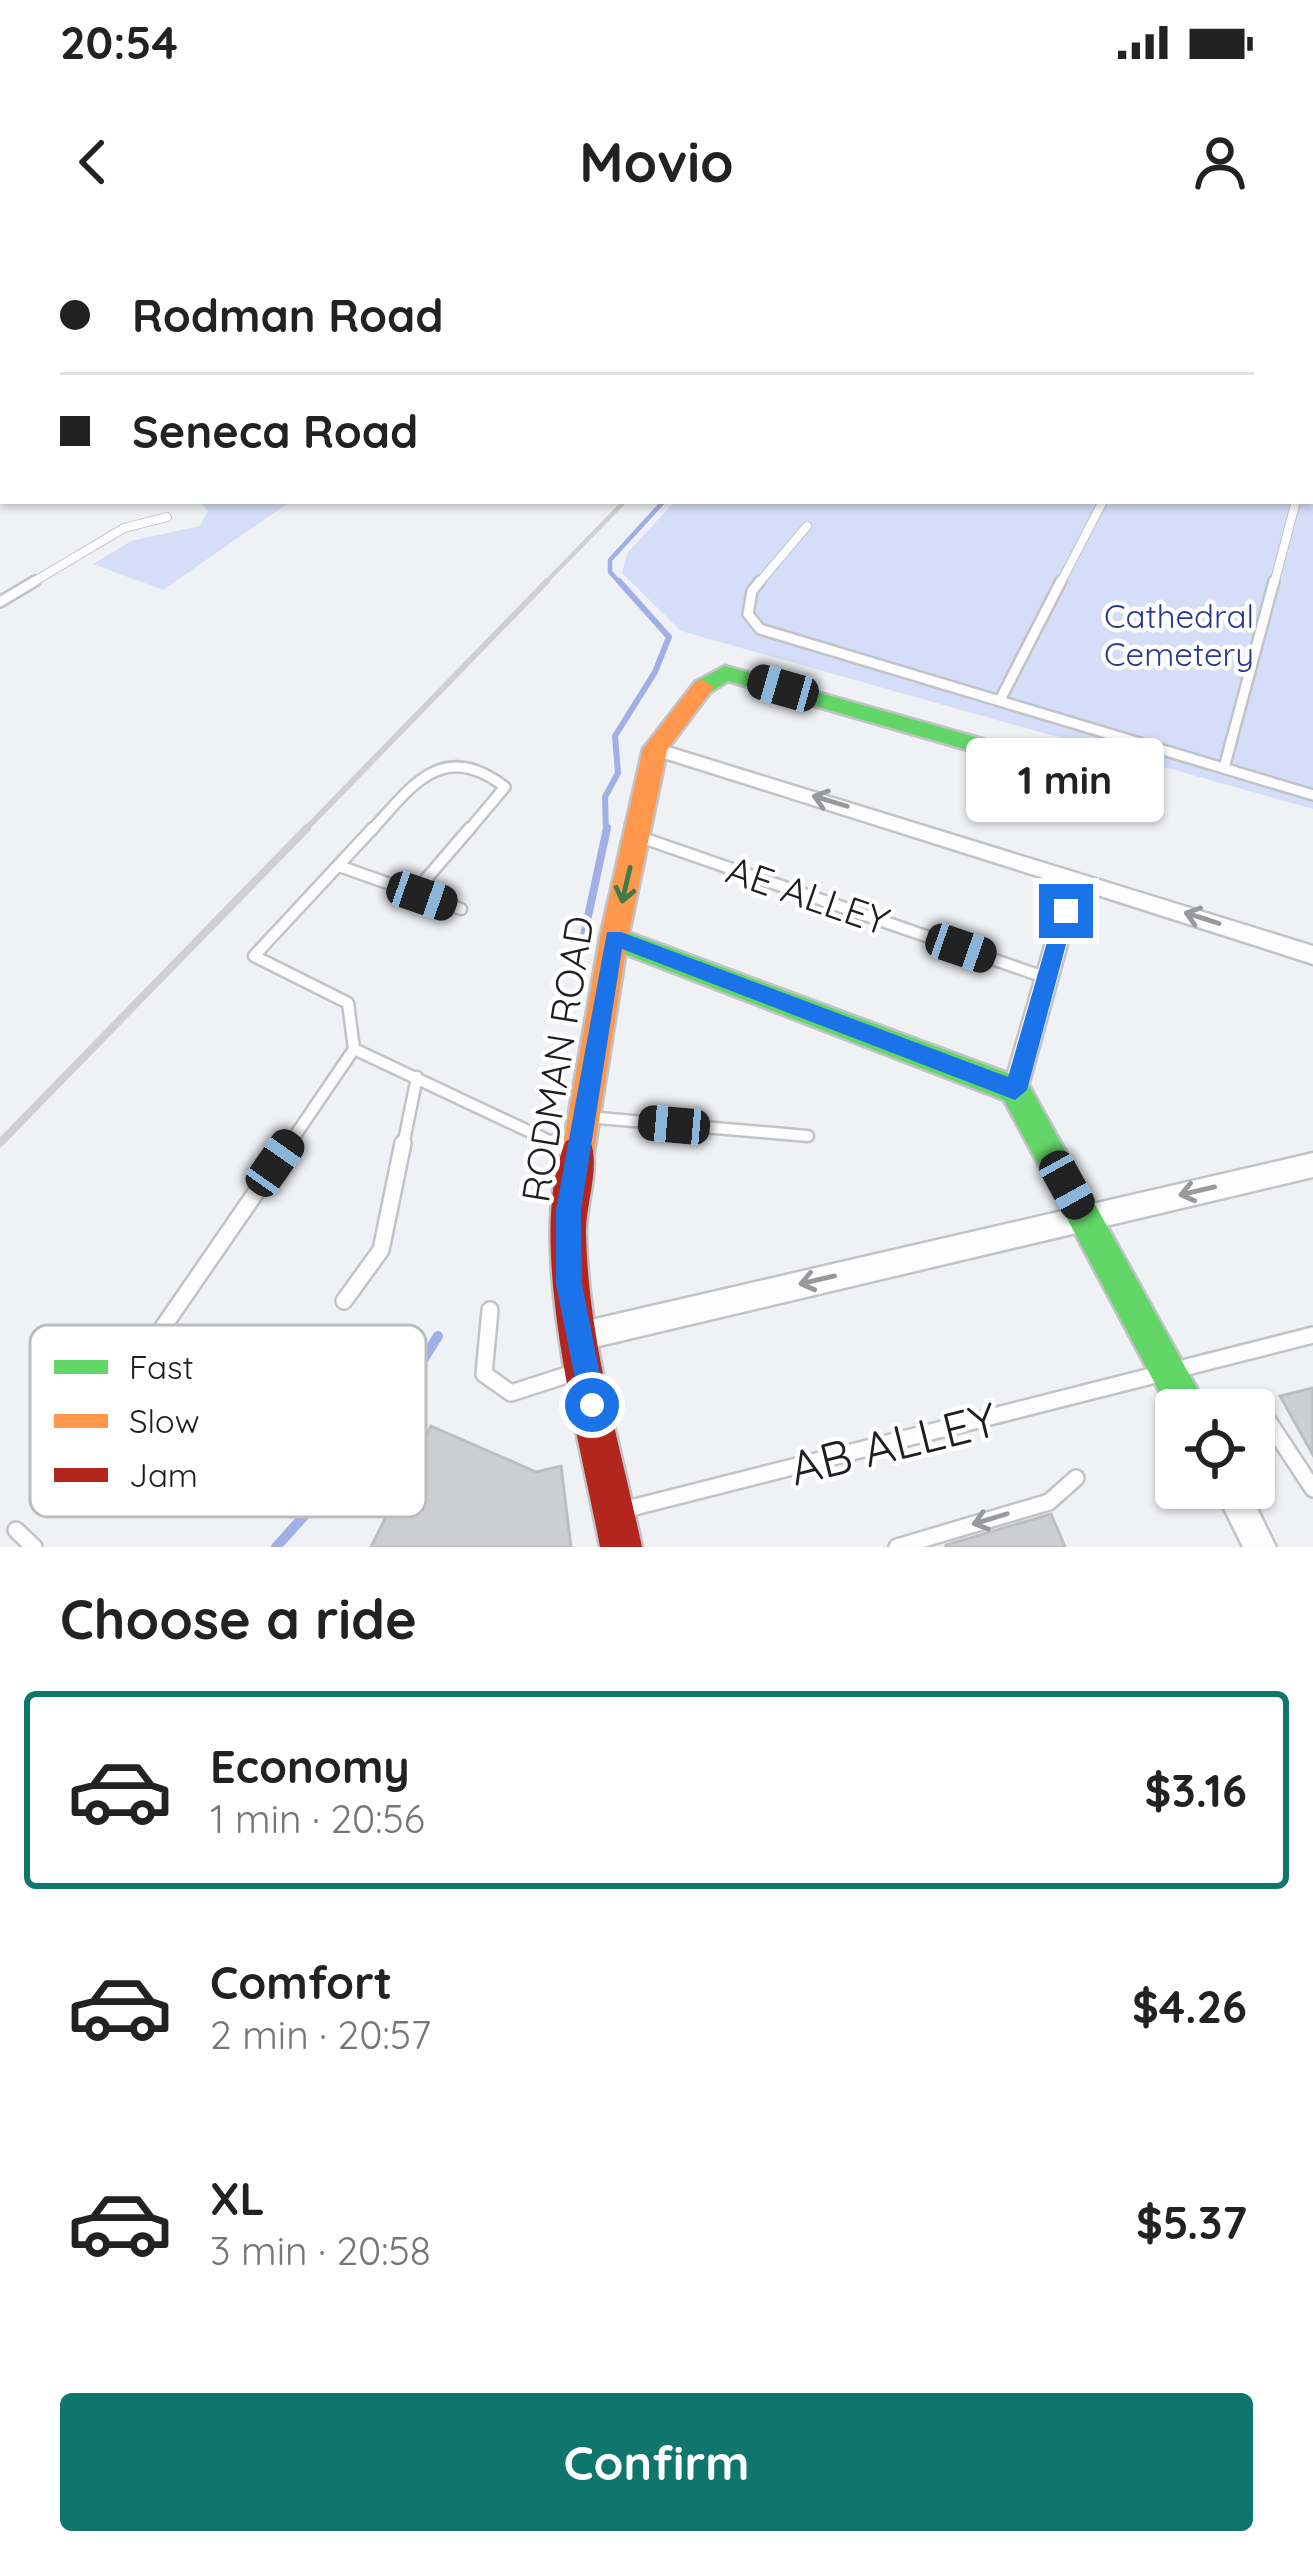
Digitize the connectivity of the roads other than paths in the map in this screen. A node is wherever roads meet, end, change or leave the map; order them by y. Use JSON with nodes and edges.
{"nodes":[{"id":1,"x":1101,"y":504,"type":"edge"},
{"id":2,"x":1295,"y":504,"type":"edge"},
{"id":3,"x":167,"y":517,"type":"dead end"},
{"id":4,"x":806,"y":526,"type":"dead end"},
{"id":5,"x":0,"y":602,"type":"edge"},
{"id":6,"x":1000,"y":700,"type":"junction"},
{"id":7,"x":655,"y":749,"type":"junction"},
{"id":8,"x":992,"y":749,"type":"dead end"},
{"id":9,"x":1225,"y":768,"type":"junction"},
{"id":10,"x":1313,"y":795,"type":"edge"},
{"id":11,"x":637,"y":836,"type":"junction"},
{"id":12,"x":339,"y":866,"type":"junction"},
{"id":13,"x":1075,"y":878,"type":"junction"},
{"id":14,"x":414,"y":892,"type":"junction"},
{"id":15,"x":461,"y":909,"type":"dead end"},
{"id":16,"x":614,"y":938,"type":"junction"},
{"id":17,"x":1313,"y":955,"type":"edge"},
{"id":18,"x":1047,"y":978,"type":"junction"},
{"id":19,"x":353,"y":1049,"type":"junction"},
{"id":20,"x":417,"y":1077,"type":"junction"},
{"id":21,"x":1015,"y":1090,"type":"junction"},
{"id":22,"x":584,"y":1117,"type":"junction"},
{"id":23,"x":808,"y":1136,"type":"dead end"},
{"id":24,"x":578,"y":1154,"type":"junction"},
{"id":25,"x":1312,"y":1165,"type":"edge"},
{"id":26,"x":1084,"y":1216,"type":"junction"},
{"id":27,"x":344,"y":1301,"type":"dead end"},
{"id":28,"x":490,"y":1310,"type":"dead end"},
{"id":29,"x":163,"y":1325,"type":"edge"},
{"id":30,"x":1313,"y":1335,"type":"edge"},
{"id":31,"x":578,"y":1336,"type":"junction"},
{"id":32,"x":585,"y":1369,"type":"junction"},
{"id":33,"x":1172,"y":1375,"type":"junction"},
{"id":34,"x":1179,"y":1389,"type":"edge"},
{"id":35,"x":1275,"y":1426,"type":"edge"},
{"id":36,"x":1076,"y":1478,"type":"dead end"},
{"id":37,"x":1313,"y":1489,"type":"edge"},
{"id":38,"x":1241,"y":1509,"type":"edge"},
{"id":39,"x":614,"y":1512,"type":"junction"},
{"id":40,"x":16,"y":1530,"type":"dead end"},
{"id":41,"x":34,"y":1547,"type":"edge"},
{"id":42,"x":621,"y":1547,"type":"edge"},
{"id":43,"x":897,"y":1547,"type":"edge"},
{"id":44,"x":1260,"y":1547,"type":"edge"}],
"edges":[{"from":1,"to":6,"type":"lane"},
{"from":2,"to":9,"type":"lane"},
{"from":3,"to":5,"type":"lane"},
{"from":4,"to":6,"type":"lane"},
{"from":6,"to":9,"type":"lane"},
{"from":7,"to":8,"type":"street","name":"RODMAN ROAD"},
{"from":7,"to":11,"type":"street","name":"RODMAN ROAD"},
{"from":13,"to":7,"type":"street","one_way":true},
{"from":9,"to":10,"type":"lane"},
{"from":11,"to":16,"type":"street","name":"RODMAN ROAD","one_way":true},
{"from":11,"to":18,"type":"lane","name":"AE ALLEY"},
{"from":12,"to":14,"type":"lane"},
{"from":12,"to":14,"type":"lane"},
{"from":12,"to":19,"type":"lane"},
{"from":17,"to":13,"type":"street","one_way":true},
{"from":13,"to":18,"type":"street"},
{"from":14,"to":15,"type":"lane"},
{"from":16,"to":21,"type":"street"},
{"from":16,"to":22,"type":"street","name":"RODMAN ROAD"},
{"from":18,"to":21,"type":"street"},
{"from":19,"to":20,"type":"lane"},
{"from":19,"to":29,"type":"lane"},
{"from":20,"to":24,"type":"lane"},
{"from":20,"to":27,"type":"lane"},
{"from":21,"to":26,"type":"street"},
{"from":22,"to":23,"type":"lane"},
{"from":22,"to":24,"type":"street","name":"RODMAN ROAD"},
{"from":24,"to":31,"type":"street","name":"RODMAN ROAD"},
{"from":25,"to":26,"type":"street","one_way":true},
{"from":26,"to":31,"type":"street","one_way":true},
{"from":26,"to":33,"type":"street"},
{"from":28,"to":32,"type":"lane"},
{"from":30,"to":33,"type":"lane","name":"AB ALLEY"},
{"from":31,"to":32,"type":"street","name":"RODMAN ROAD"},
{"from":32,"to":39,"type":"street","name":"RODMAN ROAD"},
{"from":33,"to":34,"type":"street"},
{"from":33,"to":39,"type":"lane","name":"AB ALLEY"},
{"from":35,"to":37,"type":"lane"},
{"from":36,"to":43,"type":"lane","one_way":true},
{"from":38,"to":44,"type":"street"},
{"from":39,"to":42,"type":"street","name":"RODMAN ROAD"},
{"from":40,"to":41,"type":"lane"}]}
